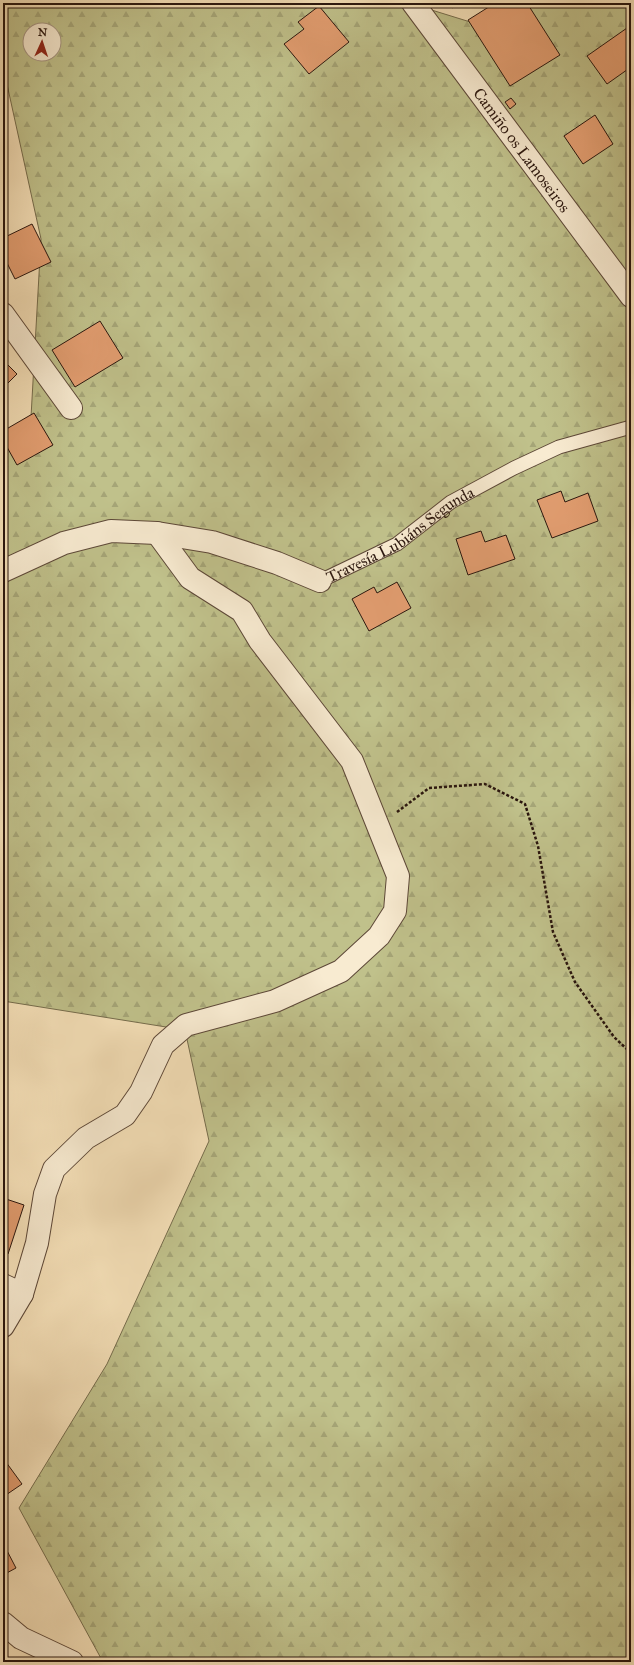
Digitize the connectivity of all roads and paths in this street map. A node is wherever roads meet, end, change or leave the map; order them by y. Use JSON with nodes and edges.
{"nodes":[{"id":1,"x":413,"y":3,"type":"edge"},
{"id":2,"x":631,"y":296,"type":"edge"},
{"id":3,"x":3,"y":314,"type":"edge"},
{"id":4,"x":71,"y":408,"type":"dead end"},
{"id":5,"x":631,"y":427,"type":"edge"},
{"id":6,"x":157,"y":533,"type":"junction"},
{"id":7,"x":3,"y":571,"type":"edge"},
{"id":8,"x":320,"y":581,"type":"joint"},
{"id":9,"x":379,"y":825,"type":"junction"},
{"id":10,"x":631,"y":1053,"type":"edge"},
{"id":11,"x":12,"y":1289,"type":"edge"},
{"id":12,"x":3,"y":1326,"type":"edge"},
{"id":13,"x":3,"y":1622,"type":"edge"},
{"id":14,"x":72,"y":1662,"type":"edge"}],
"edges":[{"from":1,"to":2,"type":"street","name":"Camiño os Lamoseiros"},
{"from":3,"to":4,"type":"street"},
{"from":5,"to":8,"type":"lane","name":"Travesía Lubiáns Segunda"},
{"from":6,"to":7,"type":"street","name":"Travesía Lubiáns Segunda"},
{"from":6,"to":8,"type":"street","name":"Travesía Lubiáns Segunda"},
{"from":6,"to":9,"type":"street"},
{"from":9,"to":10,"type":"path"},
{"from":9,"to":11,"type":"street"},
{"from":11,"to":12,"type":"street"},
{"from":13,"to":14,"type":"street"}]}
